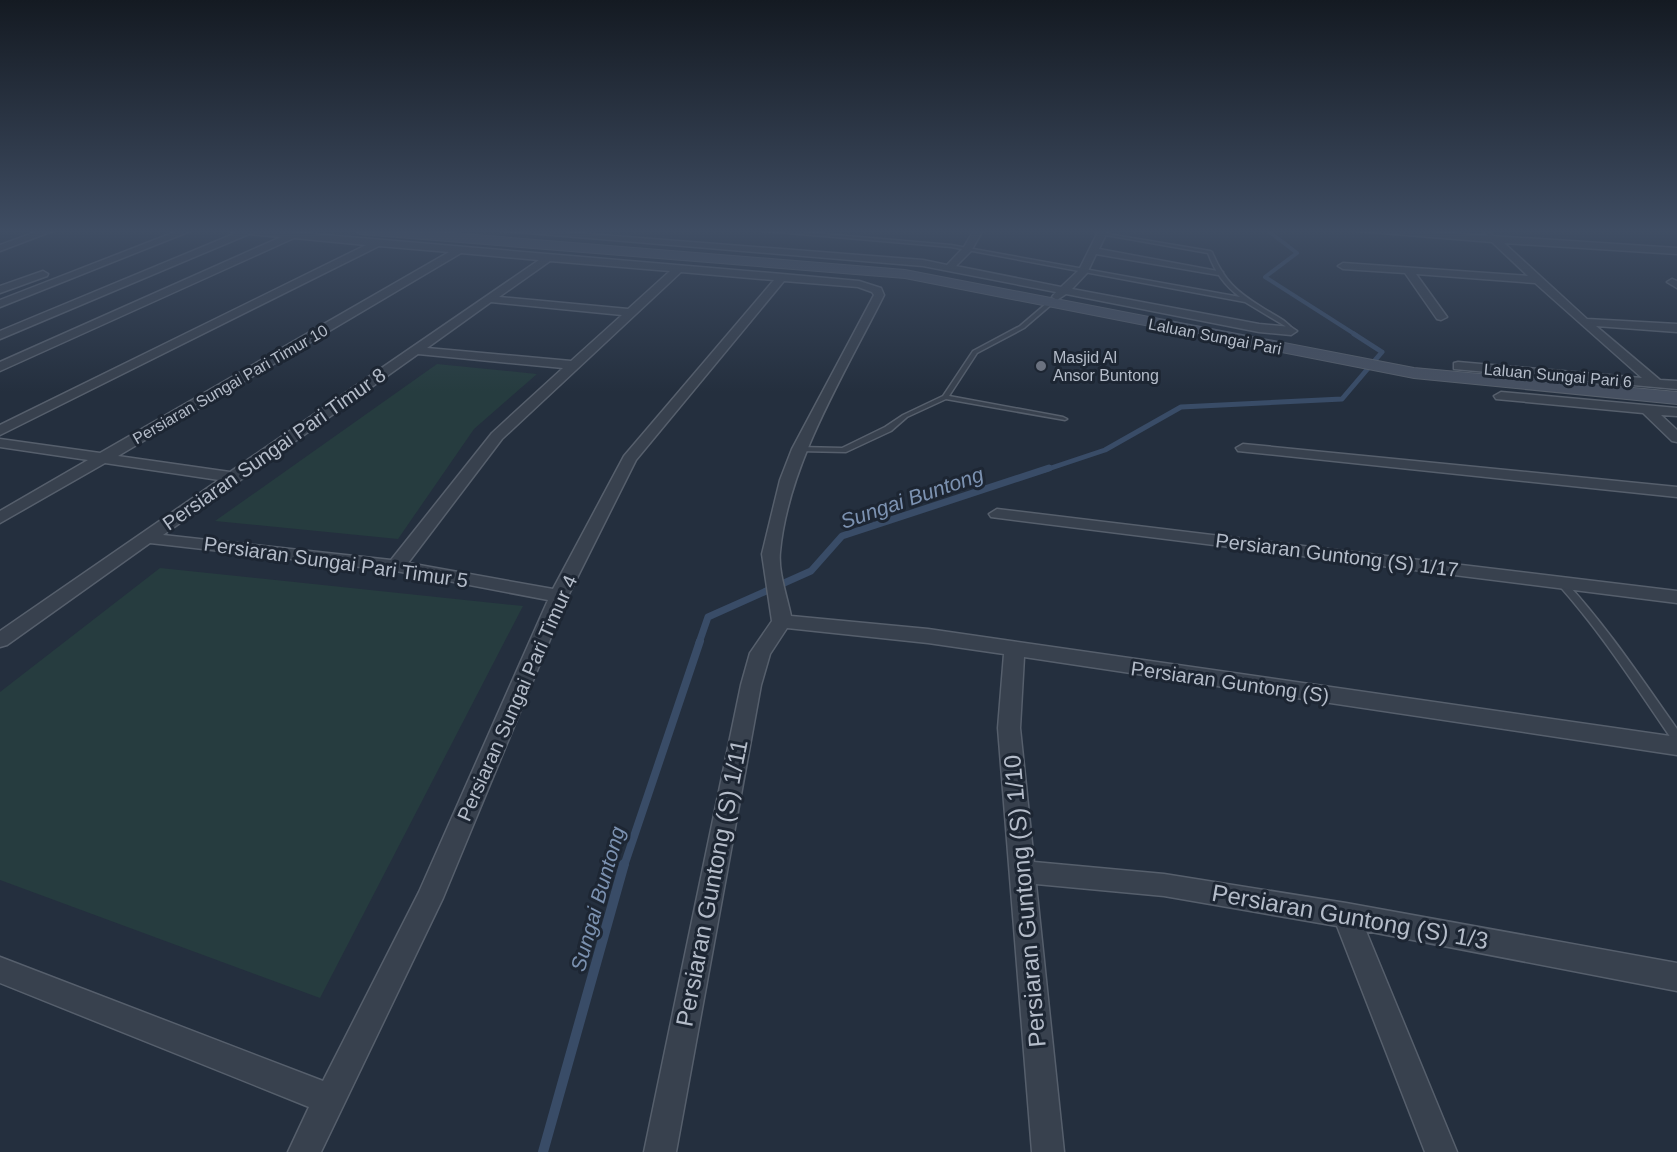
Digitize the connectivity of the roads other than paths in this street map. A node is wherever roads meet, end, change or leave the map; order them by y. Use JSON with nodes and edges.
{"nodes":[{"id":1,"x":18,"y":284,"type":"edge"},
{"id":2,"x":52,"y":284,"type":"edge"},
{"id":3,"x":124,"y":284,"type":"edge"},
{"id":4,"x":186,"y":284,"type":"edge"},
{"id":5,"x":294,"y":284,"type":"edge"},
{"id":6,"x":401,"y":284,"type":"edge"},
{"id":7,"x":511,"y":284,"type":"edge"},
{"id":8,"x":661,"y":284,"type":"edge"},
{"id":9,"x":776,"y":284,"type":"edge"},
{"id":10,"x":856,"y":284,"type":"edge"},
{"id":11,"x":952,"y":284,"type":"edge"},
{"id":12,"x":1030,"y":284,"type":"edge"},
{"id":13,"x":1071,"y":284,"type":"edge"},
{"id":14,"x":1154,"y":284,"type":"edge"},
{"id":15,"x":1229,"y":284,"type":"edge"},
{"id":16,"x":1417,"y":284,"type":"edge"},
{"id":17,"x":1543,"y":284,"type":"edge"},
{"id":18,"x":0,"y":291,"type":"edge"},
{"id":19,"x":1064,"y":291,"type":"junction"},
{"id":20,"x":490,"y":299,"type":"junction"},
{"id":21,"x":1245,"y":300,"type":"junction"},
{"id":22,"x":0,"y":304,"type":"edge"},
{"id":23,"x":1049,"y":304,"type":"junction"},
{"id":24,"x":629,"y":312,"type":"junction"},
{"id":25,"x":1441,"y":317,"type":"dead end"},
{"id":26,"x":1584,"y":322,"type":"junction"},
{"id":27,"x":1677,"y":328,"type":"edge"},
{"id":28,"x":1290,"y":331,"type":"joint"},
{"id":29,"x":0,"y":336,"type":"edge"},
{"id":30,"x":416,"y":350,"type":"junction"},
{"id":31,"x":572,"y":365,"type":"junction"},
{"id":32,"x":1458,"y":366,"type":"dead end"},
{"id":33,"x":0,"y":367,"type":"edge"},
{"id":34,"x":1657,"y":384,"type":"junction"},
{"id":35,"x":1677,"y":385,"type":"edge"},
{"id":36,"x":1501,"y":396,"type":"dead end"},
{"id":37,"x":945,"y":397,"type":"junction"},
{"id":38,"x":1677,"y":398,"type":"edge"},
{"id":39,"x":1647,"y":410,"type":"junction"},
{"id":40,"x":1677,"y":412,"type":"edge"},
{"id":41,"x":1063,"y":419,"type":"dead end"},
{"id":42,"x":0,"y":431,"type":"edge"},
{"id":43,"x":1677,"y":438,"type":"edge"},
{"id":44,"x":0,"y":443,"type":"edge"},
{"id":45,"x":1243,"y":448,"type":"dead end"},
{"id":46,"x":799,"y":449,"type":"junction"},
{"id":47,"x":103,"y":458,"type":"junction"},
{"id":48,"x":234,"y":477,"type":"junction"},
{"id":49,"x":1677,"y":492,"type":"edge"},
{"id":50,"x":997,"y":514,"type":"dead end"},
{"id":51,"x":0,"y":518,"type":"edge"},
{"id":52,"x":147,"y":538,"type":"junction"},
{"id":53,"x":396,"y":566,"type":"junction"},
{"id":54,"x":1560,"y":581,"type":"junction"},
{"id":55,"x":559,"y":596,"type":"junction"},
{"id":56,"x":1677,"y":597,"type":"edge"},
{"id":57,"x":782,"y":621,"type":"junction"},
{"id":58,"x":0,"y":640,"type":"edge"},
{"id":59,"x":1014,"y":651,"type":"junction"},
{"id":60,"x":1677,"y":738,"type":"edge"},
{"id":61,"x":1677,"y":747,"type":"edge"},
{"id":62,"x":1022,"y":872,"type":"junction"},
{"id":63,"x":1346,"y":915,"type":"junction"},
{"id":64,"x":0,"y":970,"type":"edge"},
{"id":65,"x":1677,"y":977,"type":"edge"},
{"id":66,"x":330,"y":1100,"type":"junction"},
{"id":67,"x":304,"y":1152,"type":"edge"},
{"id":68,"x":660,"y":1152,"type":"edge"},
{"id":69,"x":1048,"y":1152,"type":"edge"},
{"id":70,"x":1441,"y":1152,"type":"edge"}],
"edges":[{"from":1,"to":18,"type":"street"},
{"from":2,"to":22,"type":"street"},
{"from":3,"to":29,"type":"street"},
{"from":4,"to":33,"type":"street"},
{"from":5,"to":42,"type":"street"},
{"from":6,"to":47,"type":"street","name":"Persiaran Sungai Pari Timur 10"},
{"from":7,"to":20,"type":"street","name":"Persiaran Sungai Pari Timur 8"},
{"from":8,"to":24,"type":"street"},
{"from":9,"to":55,"type":"street","name":"Persiaran Sungai Pari Timur 4"},
{"from":10,"to":46,"type":"street"},
{"from":11,"to":23,"type":"main road","name":"Laluan Sungai Pari"},
{"from":12,"to":19,"type":"street"},
{"from":13,"to":19,"type":"street"},
{"from":14,"to":21,"type":"lane"},
{"from":15,"to":21,"type":"lane"},
{"from":16,"to":25,"type":"street"},
{"from":17,"to":26,"type":"street","name":"Laluan Sungai Pari 6"},
{"from":19,"to":23,"type":"street"},
{"from":19,"to":28,"type":"street"},
{"from":20,"to":24,"type":"street"},
{"from":20,"to":30,"type":"street","name":"Persiaran Sungai Pari Timur 8"},
{"from":21,"to":28,"type":"lane"},
{"from":23,"to":37,"type":"lane"},
{"from":23,"to":38,"type":"main road","name":"Laluan Sungai Pari"},
{"from":24,"to":31,"type":"street"},
{"from":26,"to":27,"type":"street"},
{"from":26,"to":34,"type":"street","name":"Laluan Sungai Pari 6"},
{"from":30,"to":31,"type":"street"},
{"from":30,"to":48,"type":"street","name":"Persiaran Sungai Pari Timur 8"},
{"from":31,"to":53,"type":"street"},
{"from":32,"to":34,"type":"street","name":"Laluan Sungai Pari 6"},
{"from":34,"to":35,"type":"street","name":"Laluan Sungai Pari 6"},
{"from":36,"to":39,"type":"street"},
{"from":37,"to":41,"type":"lane"},
{"from":37,"to":46,"type":"lane"},
{"from":39,"to":40,"type":"street"},
{"from":39,"to":43,"type":"street"},
{"from":44,"to":47,"type":"street"},
{"from":45,"to":49,"type":"street"},
{"from":46,"to":57,"type":"street"},
{"from":47,"to":48,"type":"street"},
{"from":47,"to":51,"type":"street","name":"Persiaran Sungai Pari Timur 10"},
{"from":48,"to":52,"type":"street","name":"Persiaran Sungai Pari Timur 8"},
{"from":50,"to":54,"type":"street","name":"Persiaran Guntong (S) 1/17"},
{"from":52,"to":53,"type":"street","name":"Persiaran Sungai Pari Timur 5"},
{"from":52,"to":58,"type":"street","name":"Persiaran Sungai Pari Timur 8"},
{"from":53,"to":55,"type":"street","name":"Persiaran Sungai Pari Timur 5"},
{"from":54,"to":56,"type":"street","name":"Persiaran Guntong (S) 1/17"},
{"from":54,"to":60,"type":"lane"},
{"from":55,"to":66,"type":"street","name":"Persiaran Sungai Pari Timur 4"},
{"from":57,"to":59,"type":"street","name":"Persiaran Guntong (S)"},
{"from":57,"to":68,"type":"street","name":"Persiaran Guntong (S) 1/11"},
{"from":59,"to":61,"type":"street","name":"Persiaran Guntong (S)"},
{"from":59,"to":62,"type":"street","name":"Persiaran Guntong (S) 1/10"},
{"from":62,"to":63,"type":"street","name":"Persiaran Guntong (S) 1/3"},
{"from":62,"to":69,"type":"street","name":"Persiaran Guntong (S) 1/10"},
{"from":63,"to":65,"type":"street","name":"Persiaran Guntong (S) 1/3"},
{"from":63,"to":70,"type":"street"},
{"from":64,"to":66,"type":"street"},
{"from":66,"to":67,"type":"street","name":"Persiaran Sungai Pari Timur 4"}]}
